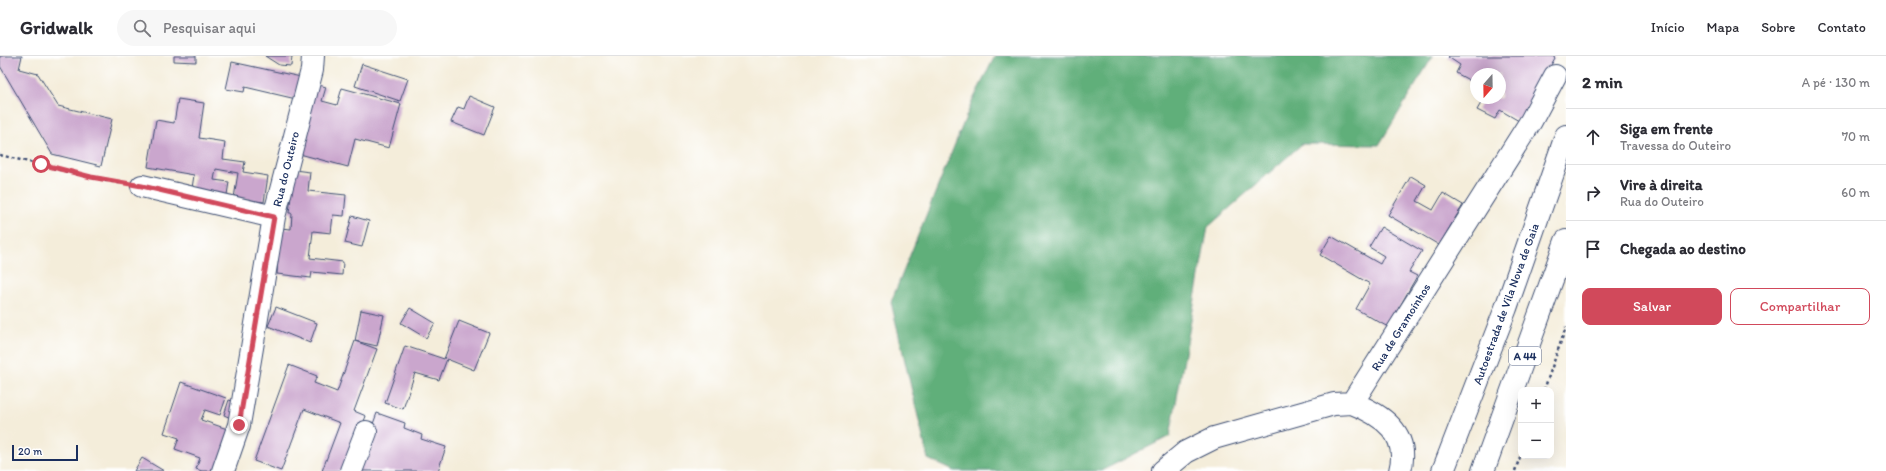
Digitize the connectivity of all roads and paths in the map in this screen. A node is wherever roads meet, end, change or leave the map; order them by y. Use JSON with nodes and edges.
{"nodes":[{"id":1,"x":312,"y":56,"type":"edge"},
{"id":2,"x":1555,"y":76,"type":"dead end"},
{"id":3,"x":1566,"y":136,"type":"edge"},
{"id":4,"x":0,"y":155,"type":"edge"},
{"id":5,"x":142,"y":186,"type":"joint"},
{"id":6,"x":274,"y":217,"type":"junction"},
{"id":7,"x":1566,"y":241,"type":"edge"},
{"id":8,"x":1566,"y":327,"type":"edge"},
{"id":9,"x":1545,"y":387,"type":"edge"},
{"id":10,"x":1352,"y":403,"type":"junction"},
{"id":11,"x":366,"y":432,"type":"dead end"},
{"id":12,"x":1519,"y":459,"type":"edge"},
{"id":13,"x":223,"y":471,"type":"edge"},
{"id":14,"x":351,"y":471,"type":"edge"},
{"id":15,"x":1163,"y":471,"type":"edge"},
{"id":16,"x":1400,"y":471,"type":"edge"},
{"id":17,"x":1443,"y":471,"type":"edge"},
{"id":18,"x":1483,"y":471,"type":"edge"},
{"id":19,"x":1515,"y":471,"type":"edge"}],
"edges":[{"from":1,"to":6,"type":"main road","name":"Rua do Outeiro"},
{"from":2,"to":10,"type":"main road","name":"Rua de Gramoínhos"},
{"from":3,"to":17,"type":"main road","name":"Autoestrada de Vila Nova de Gaia","number":"A 44"},
{"from":4,"to":5,"type":"path"},
{"from":5,"to":6,"type":"main road"},
{"from":6,"to":13,"type":"main road","name":"Rua do Outeiro"},
{"from":7,"to":18,"type":"main road","number":"A 44"},
{"from":8,"to":9,"type":"path"},
{"from":10,"to":15,"type":"main road"},
{"from":10,"to":16,"type":"main road"},
{"from":11,"to":14,"type":"main road"},
{"from":12,"to":19,"type":"path"}]}
